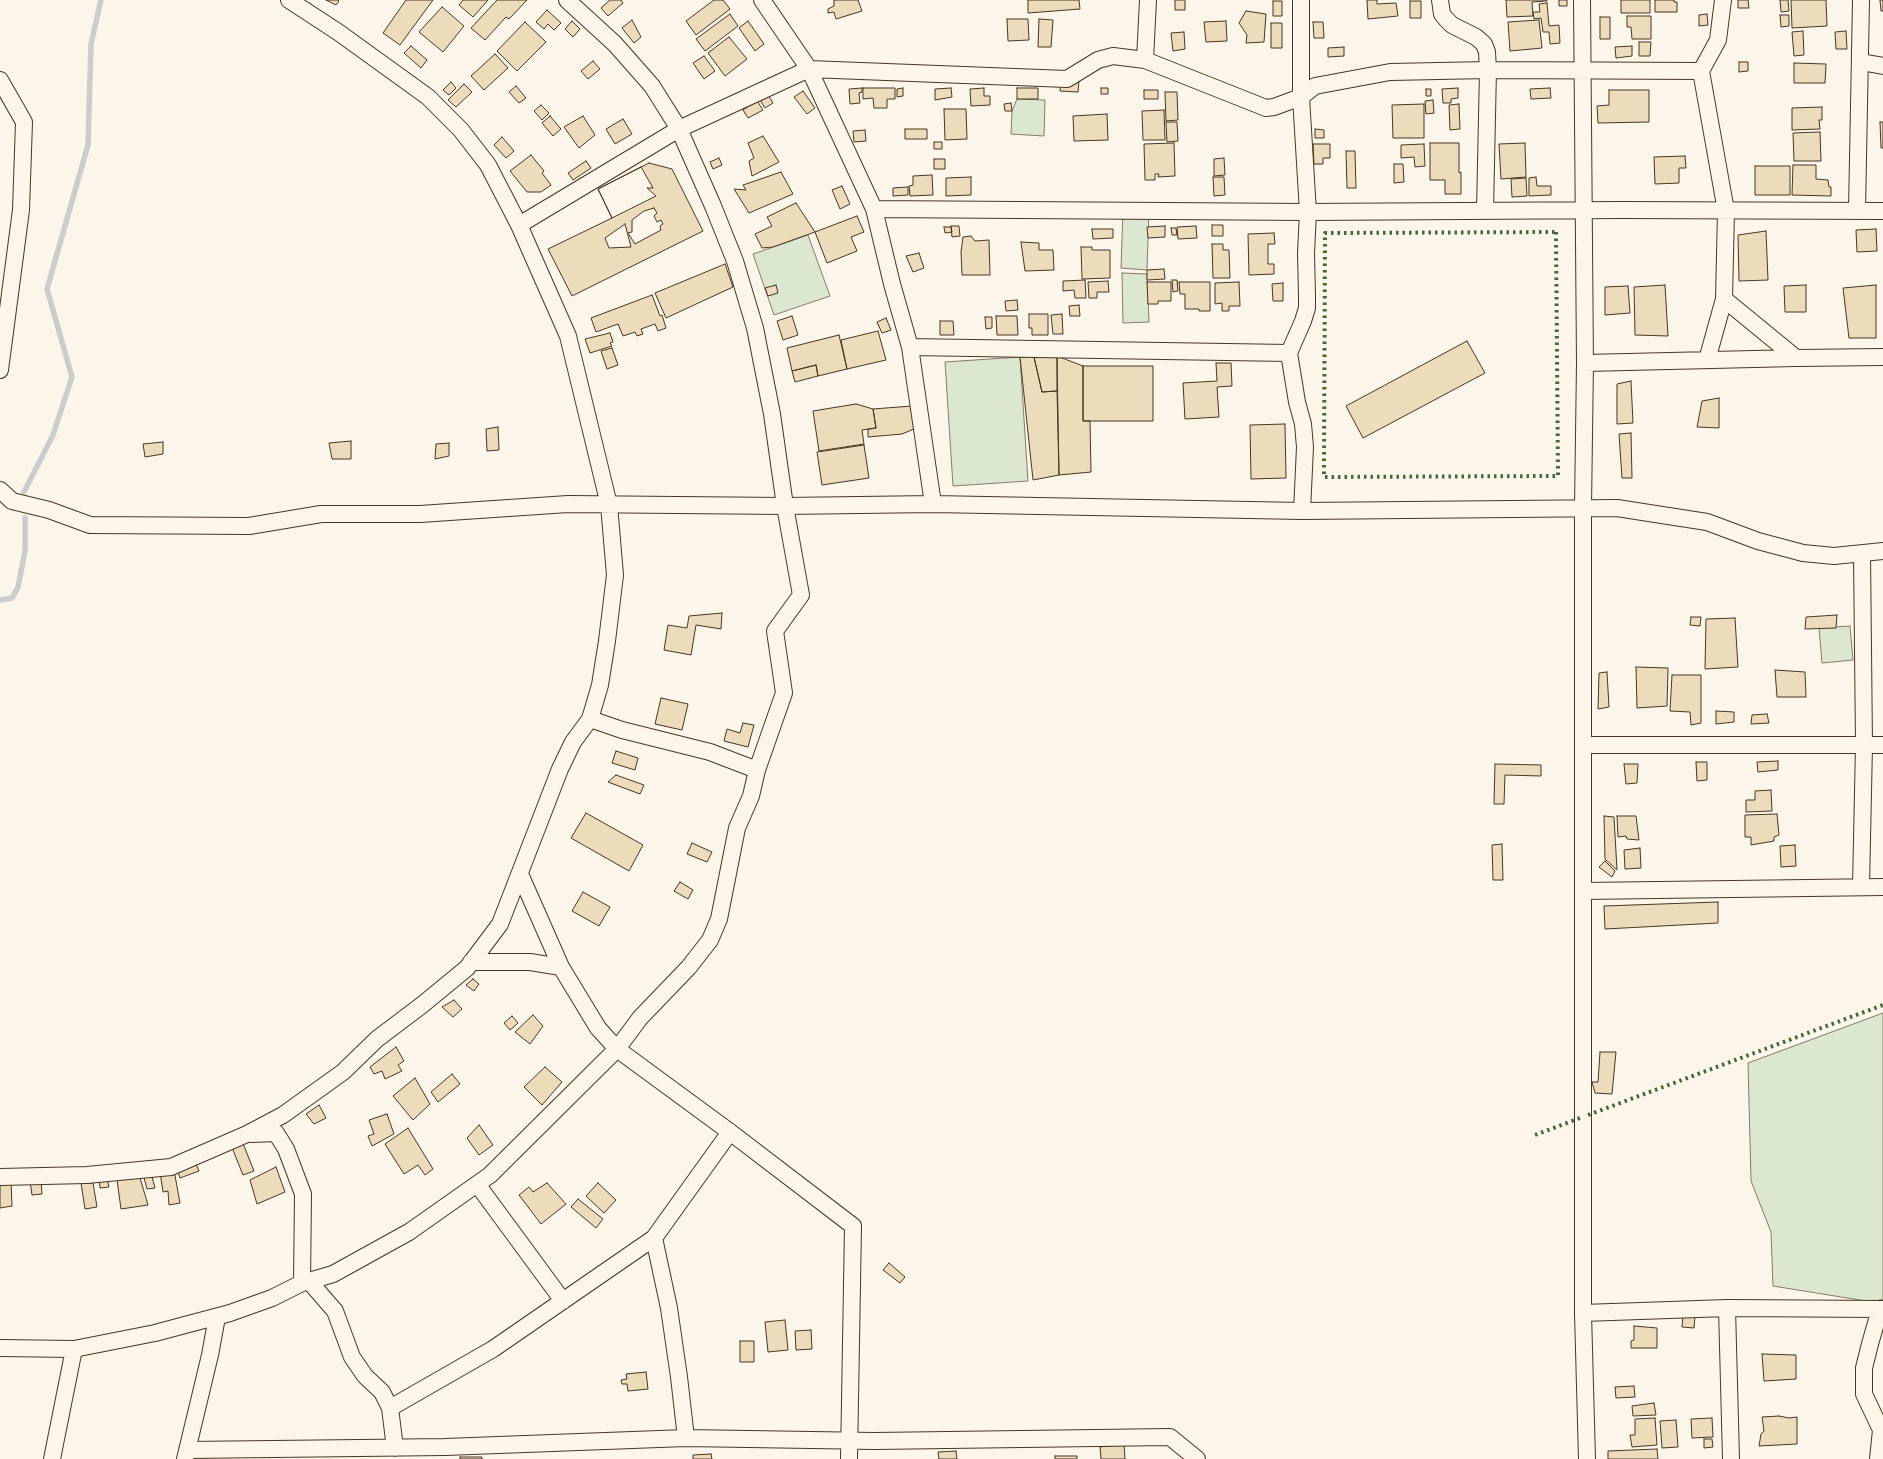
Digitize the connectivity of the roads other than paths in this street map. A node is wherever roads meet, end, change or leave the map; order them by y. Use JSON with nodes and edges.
{"nodes":[{"id":1,"x":289,"y":0,"type":"edge"},
{"id":2,"x":568,"y":0,"type":"edge"},
{"id":3,"x":762,"y":0,"type":"edge"},
{"id":4,"x":1148,"y":0,"type":"edge"},
{"id":5,"x":1301,"y":0,"type":"edge"},
{"id":6,"x":1440,"y":0,"type":"edge"},
{"id":7,"x":1582,"y":0,"type":"edge"},
{"id":8,"x":1722,"y":0,"type":"edge"},
{"id":9,"x":1861,"y":0,"type":"edge"},
{"id":10,"x":1145,"y":60,"type":"junction"},
{"id":11,"x":1861,"y":62,"type":"junction"},
{"id":12,"x":1883,"y":66,"type":"edge"},
{"id":13,"x":809,"y":69,"type":"junction"},
{"id":14,"x":1488,"y":70,"type":"junction"},
{"id":15,"x":1582,"y":70,"type":"junction"},
{"id":16,"x":1701,"y":71,"type":"junction"},
{"id":17,"x":0,"y":80,"type":"edge"},
{"id":18,"x":1301,"y":97,"type":"junction"},
{"id":19,"x":679,"y":129,"type":"junction"},
{"id":20,"x":874,"y":209,"type":"junction"},
{"id":21,"x":1485,"y":211,"type":"junction"},
{"id":22,"x":1582,"y":211,"type":"junction"},
{"id":23,"x":1726,"y":211,"type":"junction"},
{"id":24,"x":1857,"y":211,"type":"junction"},
{"id":25,"x":1883,"y":211,"type":"edge"},
{"id":26,"x":1308,"y":212,"type":"junction"},
{"id":27,"x":519,"y":225,"type":"junction"},
{"id":28,"x":1724,"y":299,"type":"junction"},
{"id":29,"x":910,"y":347,"type":"junction"},
{"id":30,"x":1289,"y":353,"type":"junction"},
{"id":31,"x":1883,"y":357,"type":"edge"},
{"id":32,"x":1796,"y":358,"type":"junction"},
{"id":33,"x":1707,"y":360,"type":"junction"},
{"id":34,"x":1585,"y":363,"type":"junction"},
{"id":35,"x":0,"y":370,"type":"edge"},
{"id":36,"x":0,"y":490,"type":"edge"},
{"id":37,"x":933,"y":504,"type":"junction"},
{"id":38,"x":609,"y":505,"type":"junction"},
{"id":39,"x":785,"y":506,"type":"junction"},
{"id":40,"x":1583,"y":507,"type":"junction"},
{"id":41,"x":1302,"y":511,"type":"junction"},
{"id":42,"x":1883,"y":550,"type":"edge"},
{"id":43,"x":1862,"y":554,"type":"junction"},
{"id":44,"x":590,"y":719,"type":"junction"},
{"id":45,"x":1583,"y":745,"type":"junction"},
{"id":46,"x":1864,"y":745,"type":"junction"},
{"id":47,"x":1883,"y":745,"type":"edge"},
{"id":48,"x":757,"y":770,"type":"junction"},
{"id":49,"x":520,"y":874,"type":"junction"},
{"id":50,"x":1861,"y":887,"type":"junction"},
{"id":51,"x":1883,"y":887,"type":"edge"},
{"id":52,"x":1583,"y":891,"type":"junction"},
{"id":53,"x":471,"y":962,"type":"junction"},
{"id":54,"x":561,"y":967,"type":"junction"},
{"id":55,"x":617,"y":1049,"type":"junction"},
{"id":56,"x":730,"y":1132,"type":"junction"},
{"id":57,"x":247,"y":1134,"type":"junction"},
{"id":58,"x":0,"y":1177,"type":"edge"},
{"id":59,"x":477,"y":1184,"type":"junction"},
{"id":60,"x":654,"y":1238,"type":"junction"},
{"id":61,"x":306,"y":1282,"type":"junction"},
{"id":62,"x":563,"y":1301,"type":"junction"},
{"id":63,"x":1728,"y":1308,"type":"junction"},
{"id":64,"x":1882,"y":1309,"type":"edge"},
{"id":65,"x":1583,"y":1313,"type":"junction"},
{"id":66,"x":217,"y":1317,"type":"junction"},
{"id":67,"x":0,"y":1348,"type":"edge"},
{"id":68,"x":74,"y":1349,"type":"junction"},
{"id":69,"x":390,"y":1408,"type":"junction"},
{"id":70,"x":686,"y":1438,"type":"junction"},
{"id":71,"x":848,"y":1440,"type":"junction"},
{"id":72,"x":395,"y":1448,"type":"junction"},
{"id":73,"x":186,"y":1454,"type":"edge"},
{"id":74,"x":52,"y":1459,"type":"edge"},
{"id":75,"x":849,"y":1459,"type":"edge"},
{"id":76,"x":1197,"y":1459,"type":"edge"},
{"id":77,"x":1588,"y":1459,"type":"edge"},
{"id":78,"x":1731,"y":1459,"type":"edge"},
{"id":79,"x":1878,"y":1459,"type":"edge"}],
"edges":[{"from":1,"to":27,"type":"street"},
{"from":2,"to":19,"type":"street"},
{"from":3,"to":13,"type":"street"},
{"from":4,"to":10,"type":"street"},
{"from":5,"to":18,"type":"street"},
{"from":6,"to":14,"type":"street"},
{"from":7,"to":15,"type":"street"},
{"from":8,"to":16,"type":"street"},
{"from":9,"to":11,"type":"street"},
{"from":10,"to":13,"type":"street"},
{"from":10,"to":18,"type":"street"},
{"from":11,"to":12,"type":"street"},
{"from":11,"to":24,"type":"street"},
{"from":13,"to":19,"type":"street"},
{"from":13,"to":20,"type":"street"},
{"from":14,"to":15,"type":"street"},
{"from":14,"to":18,"type":"street"},
{"from":14,"to":21,"type":"street"},
{"from":15,"to":16,"type":"street"},
{"from":15,"to":22,"type":"street"},
{"from":16,"to":23,"type":"street"},
{"from":17,"to":35,"type":"street"},
{"from":18,"to":26,"type":"street"},
{"from":19,"to":27,"type":"street"},
{"from":19,"to":39,"type":"street"},
{"from":20,"to":26,"type":"street"},
{"from":20,"to":29,"type":"street"},
{"from":21,"to":22,"type":"street"},
{"from":21,"to":26,"type":"street"},
{"from":22,"to":23,"type":"street"},
{"from":22,"to":34,"type":"street"},
{"from":23,"to":24,"type":"street"},
{"from":23,"to":28,"type":"street"},
{"from":24,"to":25,"type":"street"},
{"from":26,"to":30,"type":"street"},
{"from":27,"to":38,"type":"street"},
{"from":28,"to":32,"type":"street"},
{"from":28,"to":33,"type":"street"},
{"from":29,"to":30,"type":"street"},
{"from":29,"to":37,"type":"street"},
{"from":30,"to":41,"type":"street"},
{"from":31,"to":32,"type":"street"},
{"from":32,"to":33,"type":"street"},
{"from":33,"to":34,"type":"street"},
{"from":34,"to":40,"type":"street"},
{"from":36,"to":38,"type":"street"},
{"from":37,"to":39,"type":"street"},
{"from":37,"to":41,"type":"street"},
{"from":38,"to":39,"type":"street"},
{"from":38,"to":44,"type":"street"},
{"from":39,"to":48,"type":"street"},
{"from":40,"to":41,"type":"street"},
{"from":40,"to":43,"type":"street"},
{"from":40,"to":45,"type":"street"},
{"from":42,"to":43,"type":"street"},
{"from":43,"to":46,"type":"street"},
{"from":44,"to":48,"type":"street"},
{"from":44,"to":49,"type":"street"},
{"from":45,"to":46,"type":"street"},
{"from":45,"to":52,"type":"street"},
{"from":46,"to":47,"type":"street"},
{"from":46,"to":50,"type":"street"},
{"from":48,"to":55,"type":"street"},
{"from":49,"to":53,"type":"street"},
{"from":49,"to":54,"type":"street"},
{"from":50,"to":51,"type":"street"},
{"from":50,"to":52,"type":"street"},
{"from":52,"to":65,"type":"street"},
{"from":53,"to":54,"type":"street"},
{"from":53,"to":57,"type":"street"},
{"from":54,"to":55,"type":"street"},
{"from":55,"to":56,"type":"street"},
{"from":55,"to":59,"type":"street"},
{"from":56,"to":60,"type":"street"},
{"from":56,"to":71,"type":"street"},
{"from":57,"to":58,"type":"street"},
{"from":57,"to":61,"type":"street"},
{"from":59,"to":61,"type":"street"},
{"from":59,"to":62,"type":"street"},
{"from":60,"to":62,"type":"street"},
{"from":60,"to":70,"type":"street"},
{"from":61,"to":66,"type":"street"},
{"from":61,"to":69,"type":"street"},
{"from":62,"to":69,"type":"street"},
{"from":63,"to":64,"type":"street"},
{"from":63,"to":65,"type":"street"},
{"from":63,"to":78,"type":"street"},
{"from":64,"to":79,"type":"street"},
{"from":65,"to":77,"type":"street"},
{"from":66,"to":68,"type":"street"},
{"from":66,"to":73,"type":"street"},
{"from":67,"to":68,"type":"street"},
{"from":68,"to":74,"type":"street"},
{"from":69,"to":72,"type":"street"},
{"from":70,"to":71,"type":"street"},
{"from":70,"to":72,"type":"street"},
{"from":71,"to":75,"type":"street"},
{"from":71,"to":76,"type":"street"},
{"from":72,"to":73,"type":"street"}]}
